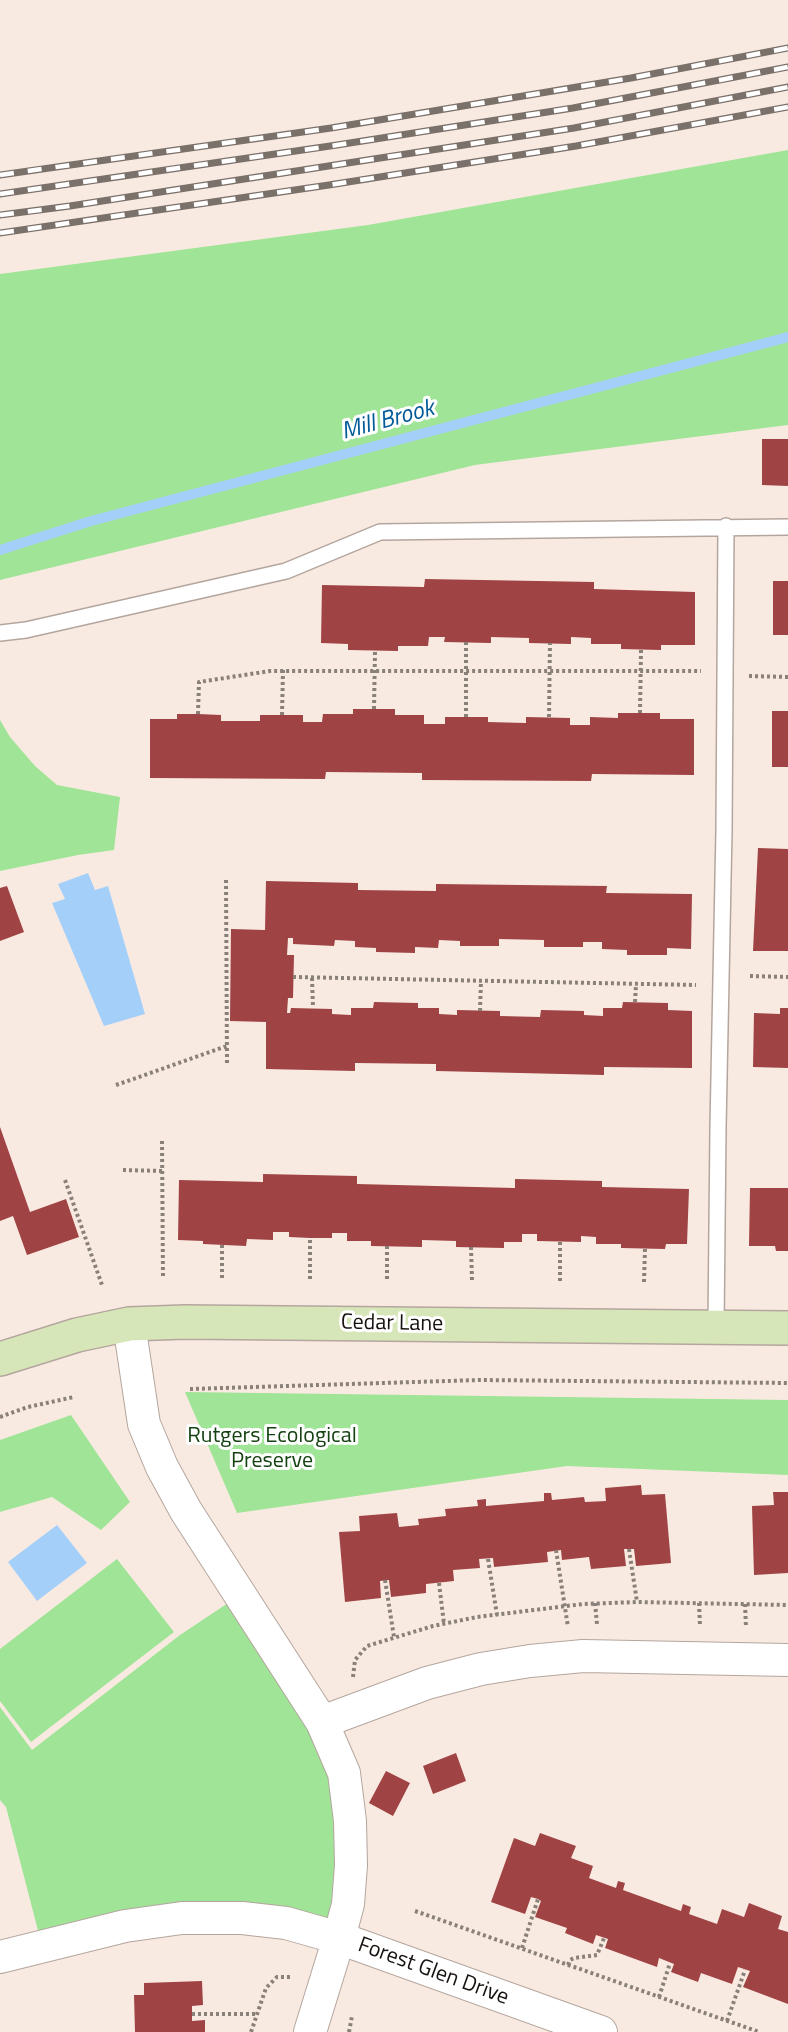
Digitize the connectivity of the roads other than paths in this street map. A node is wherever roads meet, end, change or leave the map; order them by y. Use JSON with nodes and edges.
{"nodes":[{"id":1,"x":726,"y":526,"type":"junction"},
{"id":2,"x":788,"y":527,"type":"edge"},
{"id":3,"x":0,"y":633,"type":"edge"},
{"id":4,"x":129,"y":1324,"type":"junction"},
{"id":5,"x":716,"y":1327,"type":"junction"},
{"id":6,"x":788,"y":1328,"type":"edge"},
{"id":7,"x":0,"y":1359,"type":"edge"},
{"id":8,"x":788,"y":1659,"type":"edge"},
{"id":9,"x":322,"y":1722,"type":"junction"},
{"id":10,"x":339,"y":1938,"type":"junction"},
{"id":11,"x":2,"y":1952,"type":"edge"},
{"id":12,"x":310,"y":2032,"type":"edge"},
{"id":13,"x":601,"y":2032,"type":"edge"}],
"edges":[{"from":1,"to":2,"type":"lane"},
{"from":1,"to":3,"type":"lane"},
{"from":1,"to":5,"type":"lane"},
{"from":4,"to":5,"type":"street","name":"Cedar Lane"},
{"from":4,"to":7,"type":"street","name":"Cedar Lane"},
{"from":4,"to":9,"type":"street","name":"Forest Glen Drive"},
{"from":5,"to":6,"type":"street","name":"Cedar Lane"},
{"from":8,"to":9,"type":"street"},
{"from":9,"to":10,"type":"street","name":"Forest Glen Drive"},
{"from":10,"to":11,"type":"street"},
{"from":10,"to":12,"type":"street"},
{"from":10,"to":13,"type":"street","name":"Forest Glen Drive"}]}
